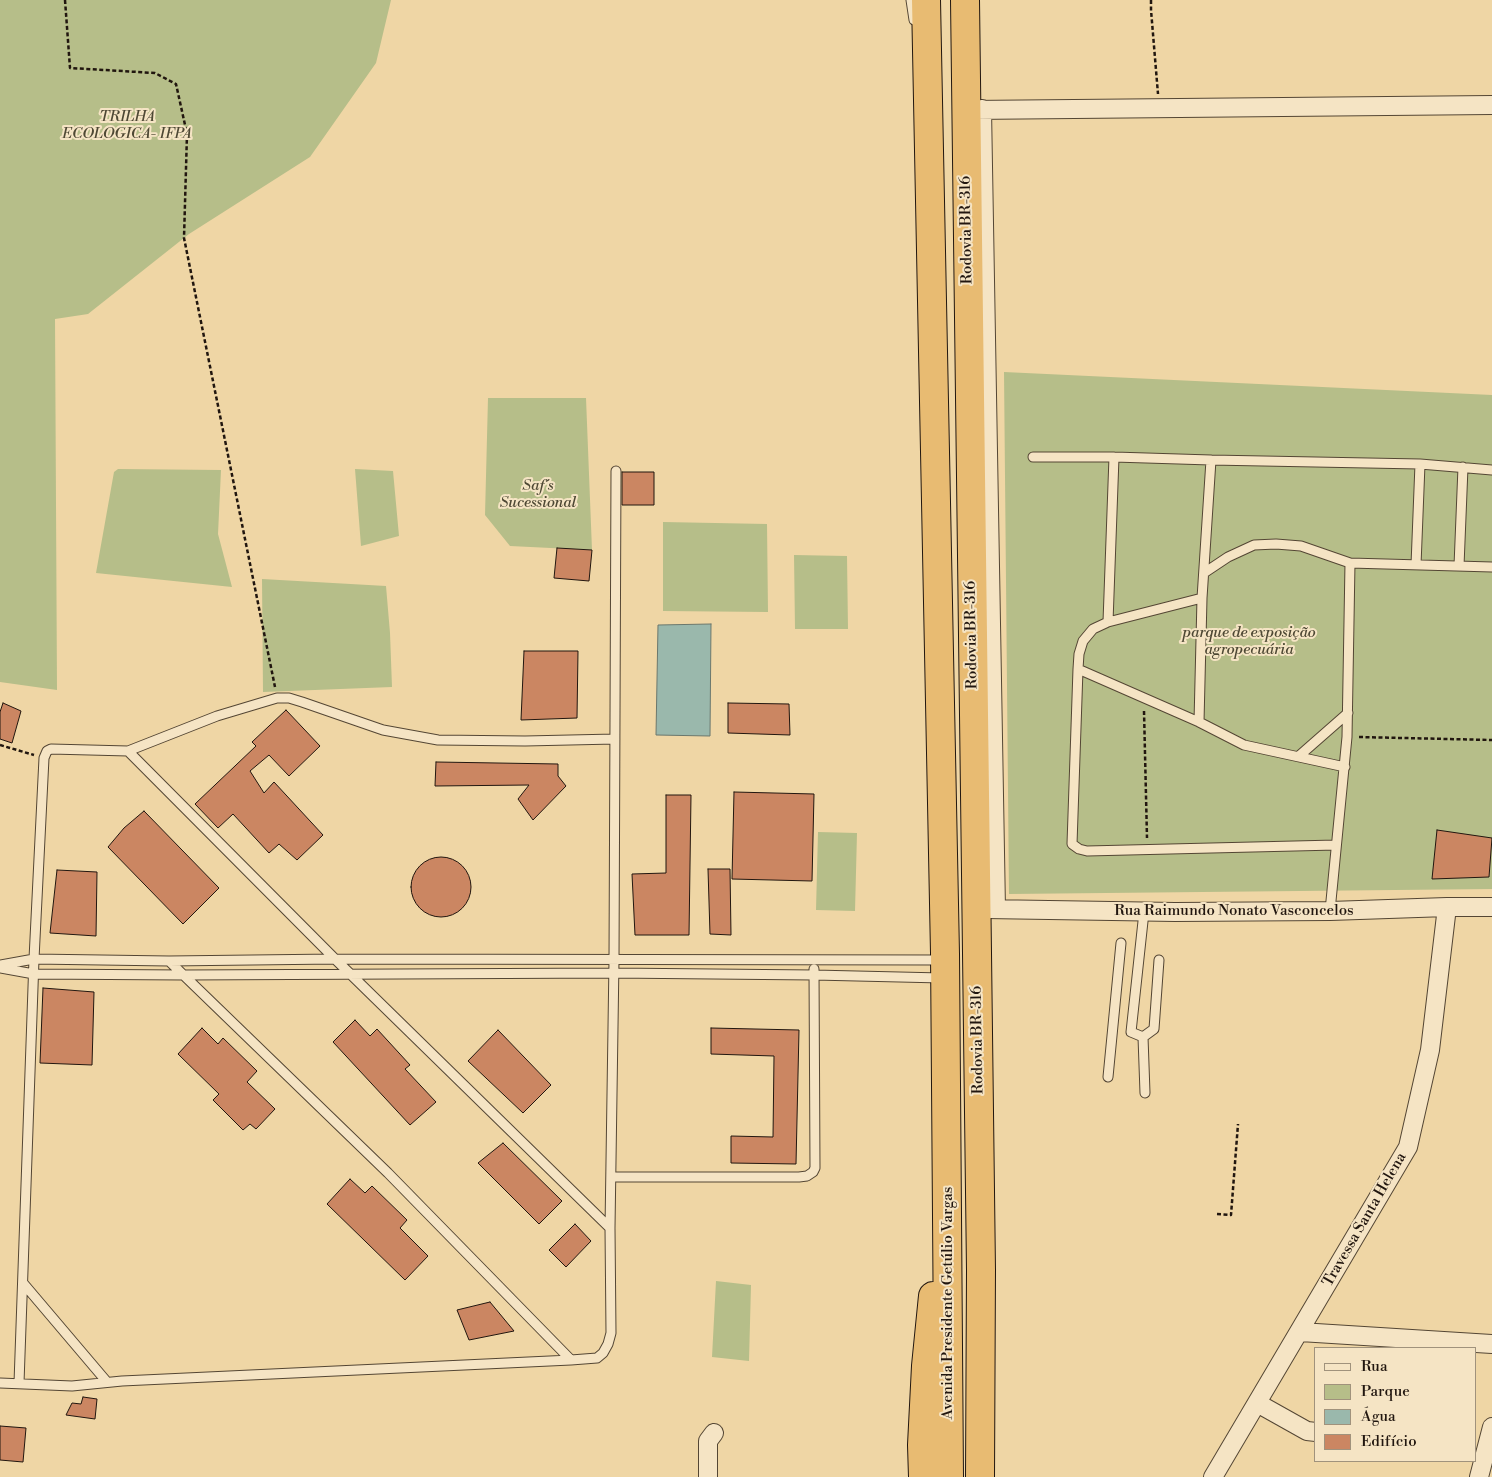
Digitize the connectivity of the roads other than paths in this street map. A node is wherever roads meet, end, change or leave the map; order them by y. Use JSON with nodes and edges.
{"nodes":[{"id":1,"x":911,"y":0,"type":"edge"},
{"id":2,"x":926,"y":0,"type":"edge"},
{"id":3,"x":965,"y":0,"type":"edge"},
{"id":4,"x":914,"y":27,"type":"dead end"},
{"id":5,"x":918,"y":53,"type":"dead end"},
{"id":6,"x":927,"y":92,"type":"junction"},
{"id":7,"x":1492,"y":105,"type":"edge"},
{"id":8,"x":974,"y":110,"type":"junction"},
{"id":9,"x":1033,"y":457,"type":"dead end"},
{"id":10,"x":1114,"y":457,"type":"junction"},
{"id":11,"x":1211,"y":460,"type":"junction"},
{"id":12,"x":1420,"y":464,"type":"junction"},
{"id":13,"x":1464,"y":467,"type":"junction"},
{"id":14,"x":1492,"y":470,"type":"edge"},
{"id":15,"x":616,"y":471,"type":"dead end"},
{"id":16,"x":1350,"y":563,"type":"junction"},
{"id":17,"x":1416,"y":565,"type":"junction"},
{"id":18,"x":1459,"y":566,"type":"junction"},
{"id":19,"x":1492,"y":567,"type":"edge"},
{"id":20,"x":1204,"y":573,"type":"junction"},
{"id":21,"x":1202,"y":598,"type":"junction"},
{"id":22,"x":1108,"y":622,"type":"junction"},
{"id":23,"x":1078,"y":669,"type":"junction"},
{"id":24,"x":1348,"y":713,"type":"junction"},
{"id":25,"x":1199,"y":722,"type":"junction"},
{"id":26,"x":615,"y":739,"type":"junction"},
{"id":27,"x":128,"y":751,"type":"junction"},
{"id":28,"x":1299,"y":756,"type":"junction"},
{"id":29,"x":1345,"y":767,"type":"junction"},
{"id":30,"x":1336,"y":845,"type":"junction"},
{"id":31,"x":1447,"y":907,"type":"junction"},
{"id":32,"x":1492,"y":907,"type":"edge"},
{"id":33,"x":986,"y":909,"type":"junction"},
{"id":34,"x":1330,"y":911,"type":"junction"},
{"id":35,"x":1144,"y":912,"type":"junction"},
{"id":36,"x":1120,"y":943,"type":"dead end"},
{"id":37,"x":34,"y":959,"type":"junction"},
{"id":38,"x":335,"y":959,"type":"junction"},
{"id":39,"x":614,"y":960,"type":"junction"},
{"id":40,"x":813,"y":960,"type":"junction"},
{"id":41,"x":1158,"y":960,"type":"dead end"},
{"id":42,"x":170,"y":961,"type":"junction"},
{"id":43,"x":0,"y":967,"type":"edge"},
{"id":44,"x":945,"y":969,"type":"junction"},
{"id":45,"x":613,"y":973,"type":"junction"},
{"id":46,"x":34,"y":974,"type":"junction"},
{"id":47,"x":352,"y":974,"type":"junction"},
{"id":48,"x":184,"y":975,"type":"junction"},
{"id":49,"x":814,"y":975,"type":"junction"},
{"id":50,"x":1113,"y":1030,"type":"junction"},
{"id":51,"x":1131,"y":1032,"type":"junction"},
{"id":52,"x":1143,"y":1037,"type":"junction"},
{"id":53,"x":1108,"y":1077,"type":"dead end"},
{"id":54,"x":1145,"y":1093,"type":"dead end"},
{"id":55,"x":946,"y":1129,"type":"junction"},
{"id":56,"x":611,"y":1178,"type":"junction"},
{"id":57,"x":610,"y":1228,"type":"junction"},
{"id":58,"x":23,"y":1283,"type":"junction"},
{"id":59,"x":1300,"y":1332,"type":"junction"},
{"id":60,"x":1383,"y":1343,"type":"edge"},
{"id":61,"x":1492,"y":1344,"type":"edge"},
{"id":62,"x":571,"y":1360,"type":"junction"},
{"id":63,"x":107,"y":1382,"type":"junction"},
{"id":64,"x":0,"y":1383,"type":"edge"},
{"id":65,"x":19,"y":1383,"type":"junction"},
{"id":66,"x":1258,"y":1404,"type":"junction"},
{"id":67,"x":1492,"y":1427,"type":"edge"},
{"id":68,"x":1314,"y":1432,"type":"edge"},
{"id":69,"x":714,"y":1433,"type":"dead end"},
{"id":70,"x":708,"y":1477,"type":"edge"},
{"id":71,"x":924,"y":1477,"type":"edge"},
{"id":72,"x":949,"y":1477,"type":"edge"},
{"id":73,"x":980,"y":1477,"type":"edge"},
{"id":74,"x":1213,"y":1477,"type":"edge"},
{"id":75,"x":1479,"y":1477,"type":"edge"}],
"edges":[{"from":1,"to":4,"type":"lane"},
{"from":2,"to":6,"type":"highway"},
{"from":3,"to":8,"type":"highway","name":"Rodovia BR-316"},
{"from":5,"to":6,"type":"lane"},
{"from":6,"to":44,"type":"highway"},
{"from":7,"to":8,"type":"street"},
{"from":8,"to":33,"type":"highway","name":"Rodovia BR-316"},
{"from":9,"to":10,"type":"lane"},
{"from":10,"to":11,"type":"lane"},
{"from":10,"to":22,"type":"lane"},
{"from":11,"to":12,"type":"lane"},
{"from":11,"to":20,"type":"lane"},
{"from":12,"to":13,"type":"lane"},
{"from":12,"to":17,"type":"lane"},
{"from":13,"to":14,"type":"lane"},
{"from":13,"to":18,"type":"lane"},
{"from":15,"to":26,"type":"lane"},
{"from":16,"to":17,"type":"lane"},
{"from":16,"to":20,"type":"lane"},
{"from":16,"to":24,"type":"lane"},
{"from":17,"to":18,"type":"lane"},
{"from":18,"to":19,"type":"lane"},
{"from":20,"to":21,"type":"lane"},
{"from":21,"to":22,"type":"lane"},
{"from":21,"to":25,"type":"lane"},
{"from":22,"to":23,"type":"lane"},
{"from":23,"to":25,"type":"lane"},
{"from":23,"to":30,"type":"lane"},
{"from":24,"to":28,"type":"lane"},
{"from":24,"to":29,"type":"lane"},
{"from":25,"to":28,"type":"lane"},
{"from":26,"to":27,"type":"lane"},
{"from":26,"to":39,"type":"lane"},
{"from":27,"to":37,"type":"lane"},
{"from":27,"to":38,"type":"lane"},
{"from":28,"to":29,"type":"lane"},
{"from":29,"to":30,"type":"lane"},
{"from":30,"to":34,"type":"lane"},
{"from":31,"to":32,"type":"street","name":"Rua Raimundo Nonato Vasconcelos"},
{"from":31,"to":34,"type":"street","name":"Rua Raimundo Nonato Vasconcelos"},
{"from":31,"to":59,"type":"street","name":"Travessa Santa Helena"},
{"from":33,"to":35,"type":"street","name":"Rua Raimundo Nonato Vasconcelos"},
{"from":33,"to":73,"type":"highway","name":"Rodovia BR-316"},
{"from":34,"to":35,"type":"street","name":"Rua Raimundo Nonato Vasconcelos"},
{"from":35,"to":51,"type":"lane"},
{"from":36,"to":50,"type":"lane"},
{"from":37,"to":42,"type":"lane"},
{"from":37,"to":43,"type":"lane"},
{"from":37,"to":46,"type":"lane"},
{"from":38,"to":39,"type":"lane"},
{"from":38,"to":42,"type":"lane"},
{"from":38,"to":47,"type":"lane"},
{"from":39,"to":40,"type":"lane"},
{"from":39,"to":45,"type":"lane"},
{"from":40,"to":44,"type":"lane"},
{"from":40,"to":49,"type":"lane"},
{"from":41,"to":52,"type":"lane"},
{"from":42,"to":48,"type":"lane"},
{"from":43,"to":46,"type":"lane"},
{"from":44,"to":49,"type":"lane"},
{"from":44,"to":55,"type":"highway"},
{"from":45,"to":47,"type":"lane"},
{"from":45,"to":49,"type":"lane"},
{"from":45,"to":56,"type":"lane"},
{"from":46,"to":48,"type":"lane"},
{"from":46,"to":58,"type":"lane"},
{"from":47,"to":48,"type":"lane"},
{"from":47,"to":57,"type":"lane"},
{"from":48,"to":62,"type":"lane"},
{"from":49,"to":56,"type":"lane"},
{"from":50,"to":51,"type":"lane"},
{"from":50,"to":53,"type":"lane"},
{"from":51,"to":52,"type":"lane"},
{"from":52,"to":54,"type":"lane"},
{"from":55,"to":71,"type":"highway"},
{"from":55,"to":72,"type":"highway","name":"Avenida Presidente Getúlio Vargas"},
{"from":56,"to":57,"type":"lane"},
{"from":57,"to":62,"type":"lane"},
{"from":58,"to":63,"type":"lane"},
{"from":58,"to":65,"type":"lane"},
{"from":59,"to":60,"type":"street"},
{"from":59,"to":66,"type":"street","name":"Travessa Santa Helena"},
{"from":60,"to":61,"type":"street"},
{"from":62,"to":63,"type":"lane"},
{"from":63,"to":65,"type":"lane"},
{"from":64,"to":65,"type":"lane"},
{"from":66,"to":68,"type":"street"},
{"from":66,"to":74,"type":"street","name":"Travessa Santa Helena"},
{"from":67,"to":75,"type":"street"},
{"from":69,"to":70,"type":"street"}]}
